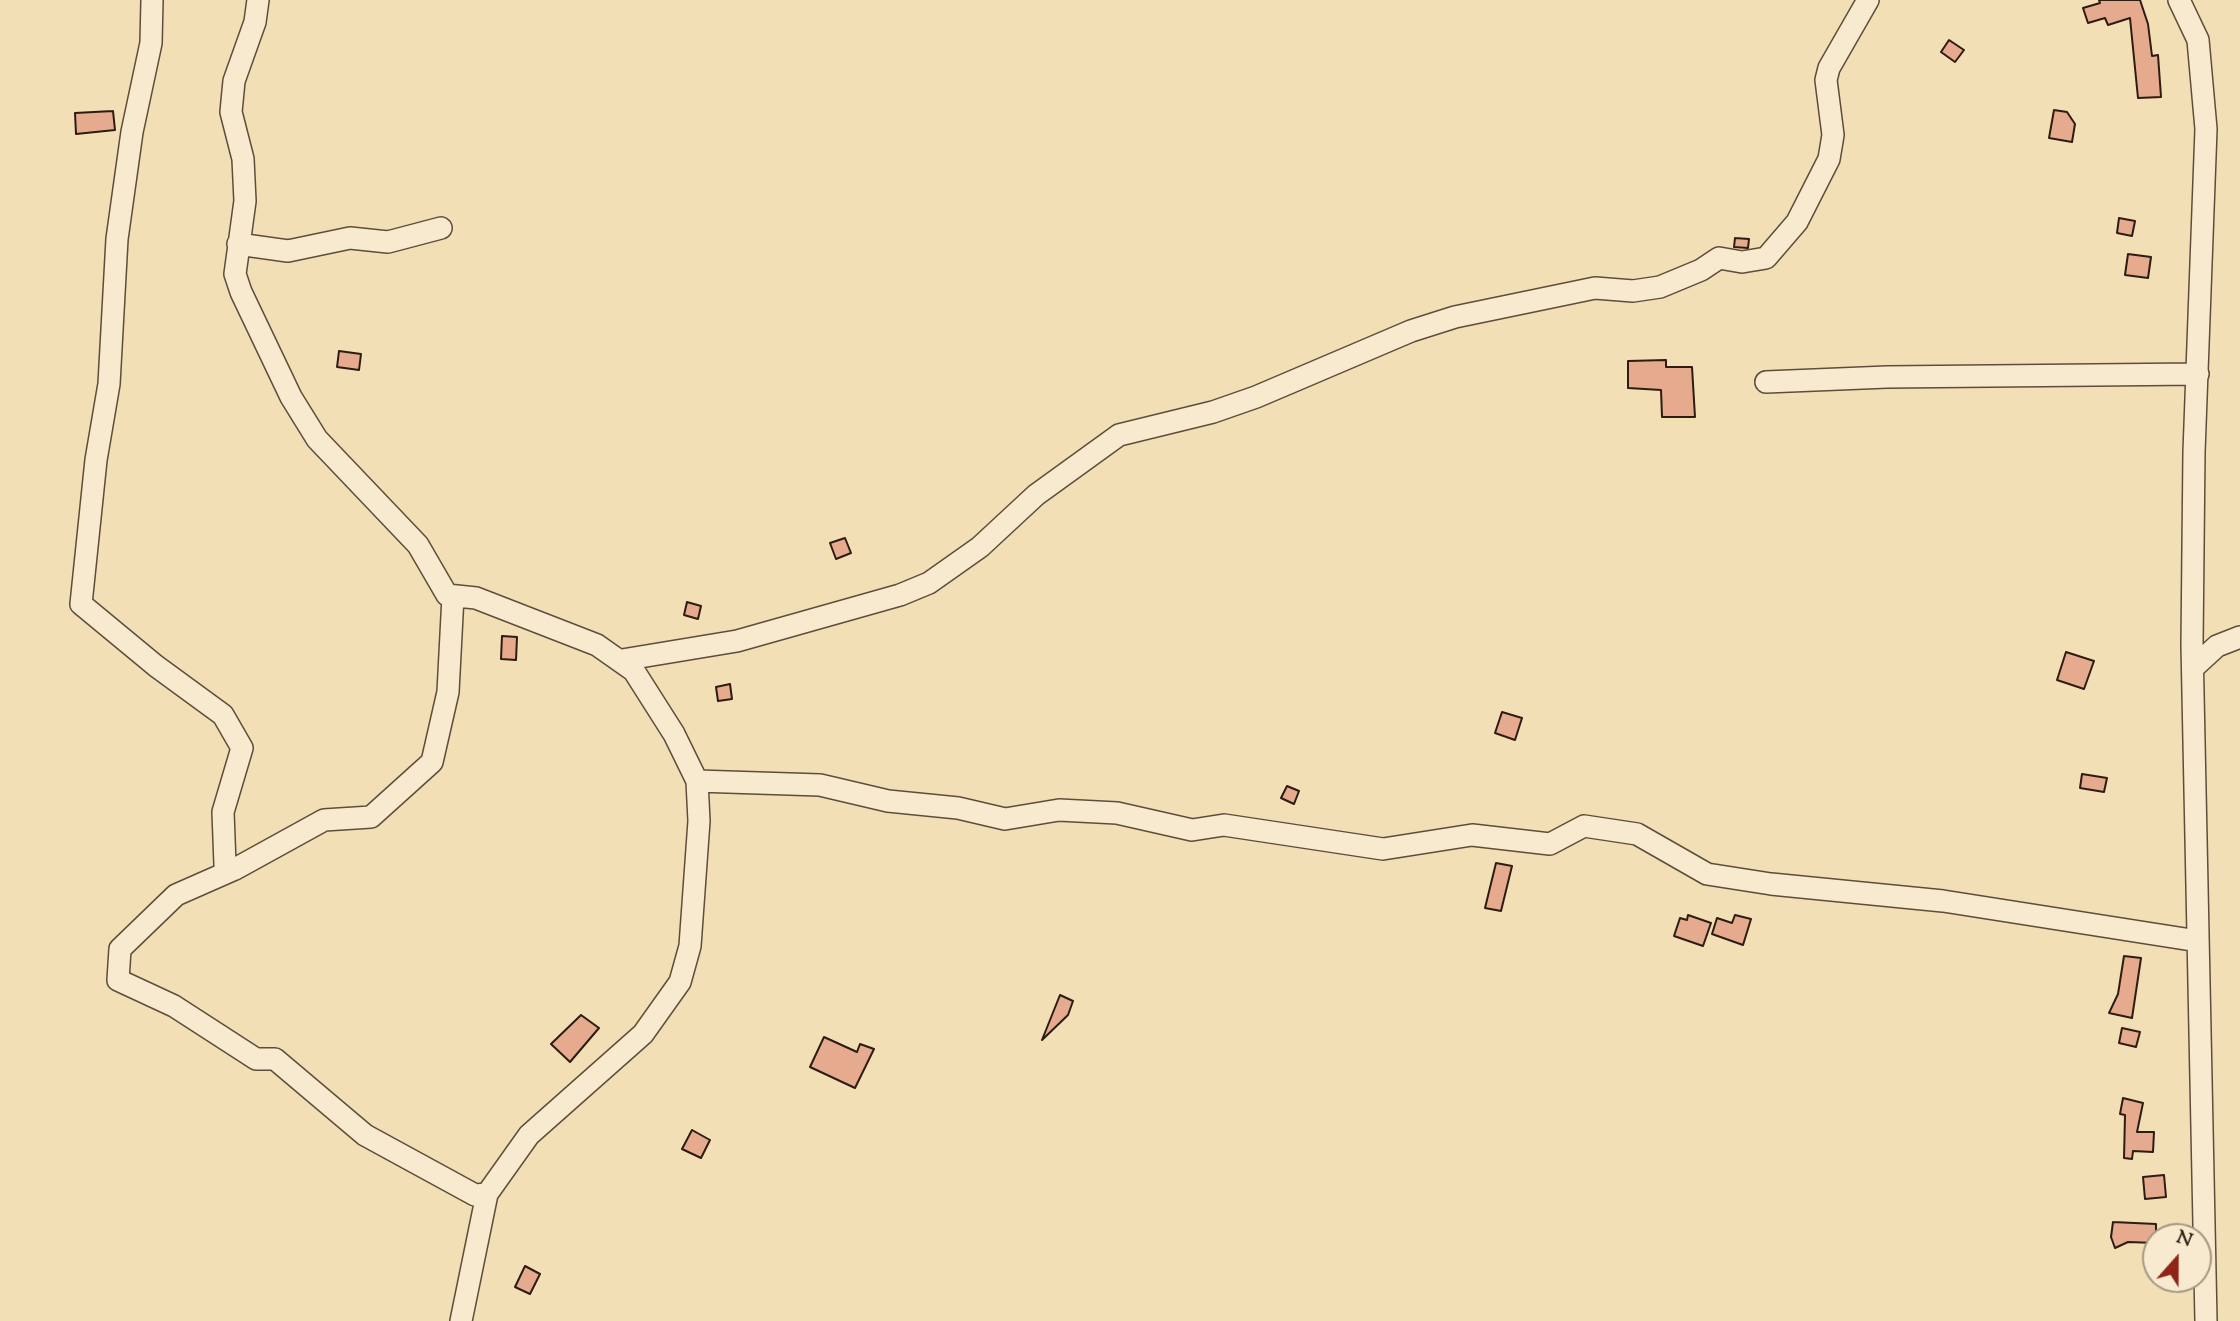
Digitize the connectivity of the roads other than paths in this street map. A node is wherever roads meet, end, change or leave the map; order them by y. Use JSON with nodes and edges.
{"nodes":[{"id":1,"x":152,"y":0,"type":"edge"},
{"id":2,"x":258,"y":0,"type":"edge"},
{"id":3,"x":1868,"y":0,"type":"edge"},
{"id":4,"x":2183,"y":2,"type":"edge"},
{"id":5,"x":441,"y":228,"type":"dead end"},
{"id":6,"x":238,"y":244,"type":"junction"},
{"id":7,"x":2197,"y":374,"type":"junction"},
{"id":8,"x":1766,"y":382,"type":"dead end"},
{"id":9,"x":453,"y":596,"type":"junction"},
{"id":10,"x":2240,"y":637,"type":"edge"},
{"id":11,"x":622,"y":660,"type":"junction"},
{"id":12,"x":2193,"y":668,"type":"junction"},
{"id":13,"x":697,"y":781,"type":"junction"},
{"id":14,"x":235,"y":869,"type":"junction"},
{"id":15,"x":2198,"y":941,"type":"junction"},
{"id":16,"x":487,"y":1194,"type":"junction"},
{"id":17,"x":461,"y":1321,"type":"edge"},
{"id":18,"x":2206,"y":1321,"type":"edge"}],
"edges":[{"from":1,"to":14,"type":"street"},
{"from":2,"to":6,"type":"street"},
{"from":3,"to":11,"type":"street"},
{"from":4,"to":7,"type":"street"},
{"from":5,"to":6,"type":"street"},
{"from":6,"to":9,"type":"street"},
{"from":7,"to":8,"type":"street"},
{"from":7,"to":12,"type":"street"},
{"from":9,"to":11,"type":"street"},
{"from":9,"to":14,"type":"street"},
{"from":10,"to":12,"type":"street"},
{"from":11,"to":13,"type":"street"},
{"from":12,"to":15,"type":"street"},
{"from":13,"to":15,"type":"street"},
{"from":13,"to":16,"type":"street"},
{"from":14,"to":16,"type":"street"},
{"from":15,"to":18,"type":"street"},
{"from":16,"to":17,"type":"street"}]}
